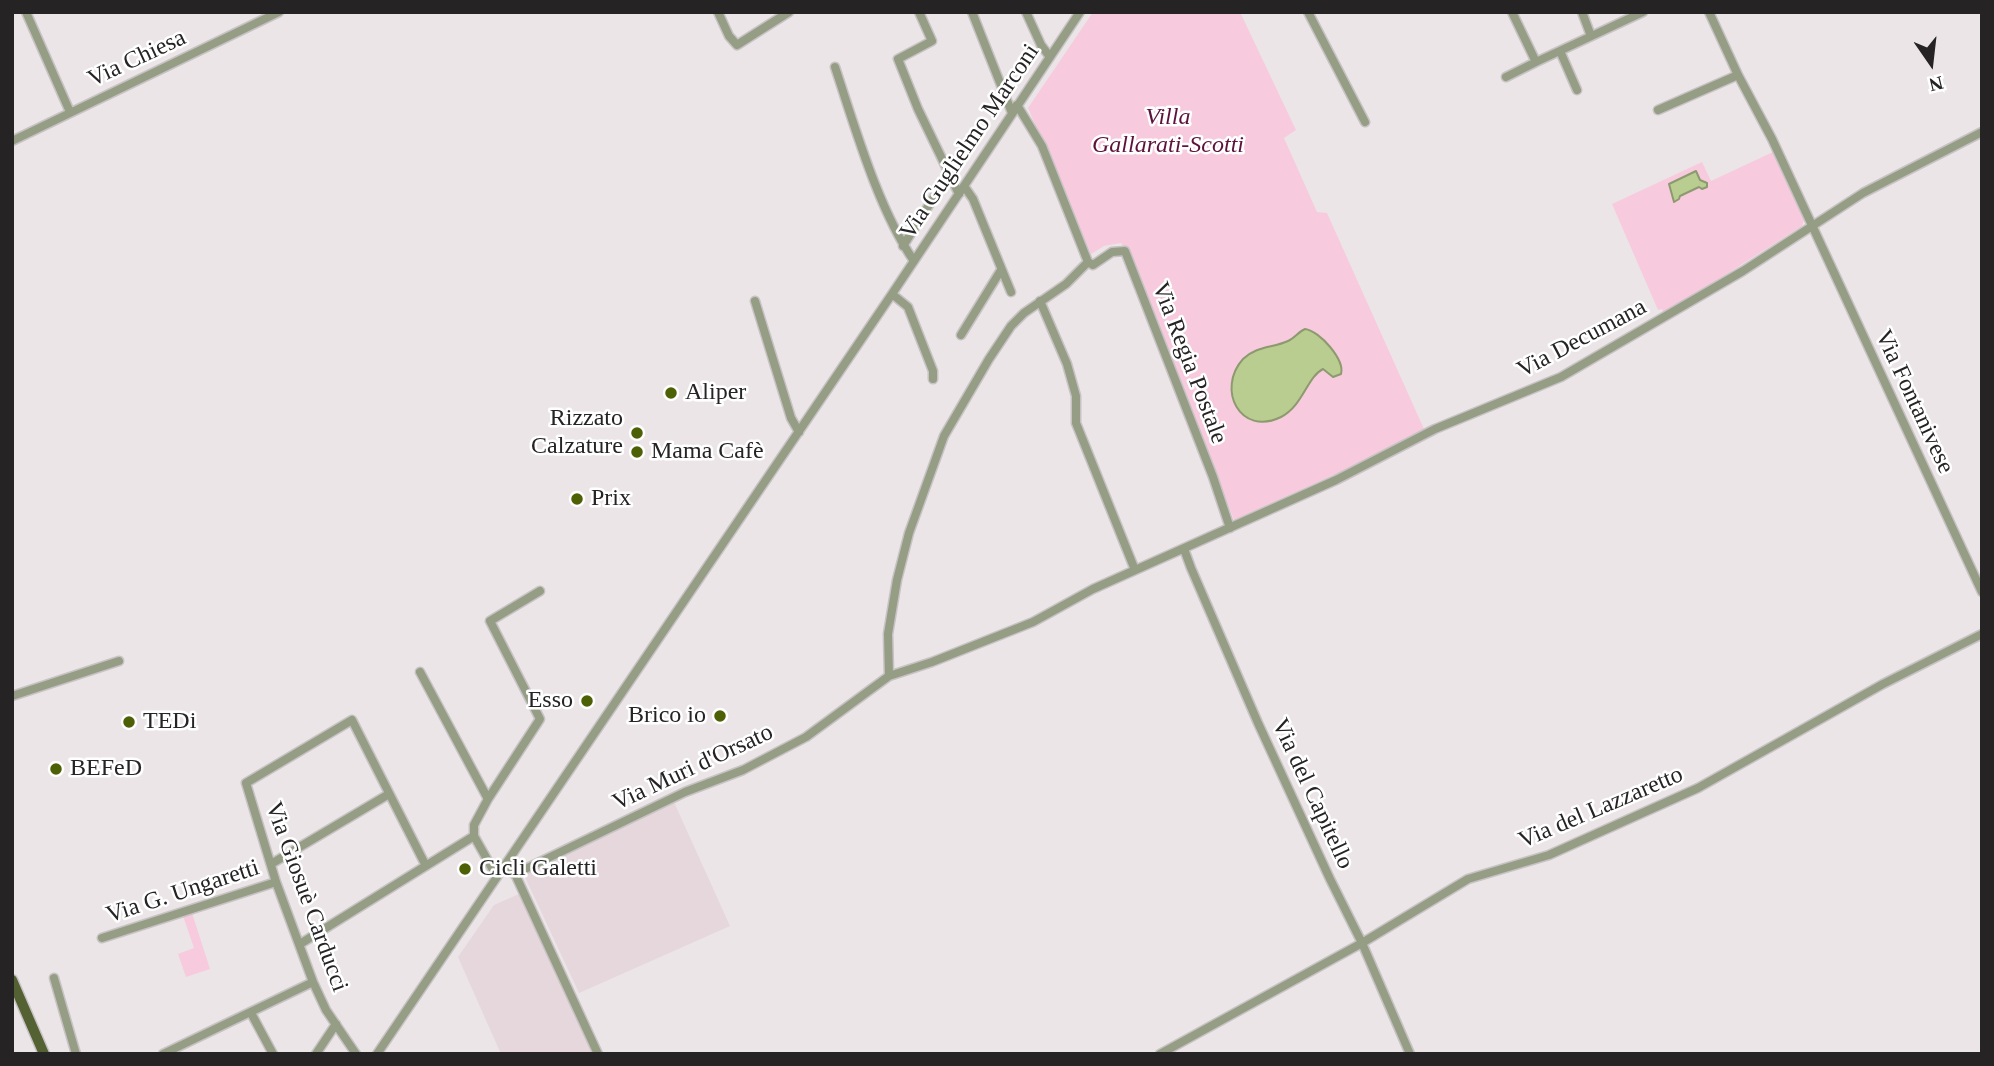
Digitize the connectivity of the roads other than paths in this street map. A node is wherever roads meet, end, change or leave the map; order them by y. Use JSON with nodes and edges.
{"nodes":[{"id":1,"x":26,"y":12,"type":"edge"},
{"id":2,"x":279,"y":12,"type":"edge"},
{"id":3,"x":718,"y":12,"type":"edge"},
{"id":4,"x":789,"y":12,"type":"edge"},
{"id":5,"x":919,"y":12,"type":"edge"},
{"id":6,"x":972,"y":12,"type":"edge"},
{"id":7,"x":1026,"y":12,"type":"edge"},
{"id":8,"x":1080,"y":12,"type":"edge"},
{"id":9,"x":1308,"y":12,"type":"edge"},
{"id":10,"x":1512,"y":12,"type":"edge"},
{"id":11,"x":1582,"y":12,"type":"edge"},
{"id":12,"x":1643,"y":12,"type":"edge"},
{"id":13,"x":1709,"y":12,"type":"edge"},
{"id":14,"x":1589,"y":37,"type":"junction"},
{"id":15,"x":1560,"y":51,"type":"junction"},
{"id":16,"x":1050,"y":57,"type":"junction"},
{"id":17,"x":1536,"y":62,"type":"junction"},
{"id":18,"x":835,"y":67,"type":"dead end"},
{"id":19,"x":1738,"y":75,"type":"junction"},
{"id":20,"x":1506,"y":76,"type":"dead end"},
{"id":21,"x":1577,"y":89,"type":"dead end"},
{"id":22,"x":1015,"y":109,"type":"junction"},
{"id":23,"x":1658,"y":110,"type":"dead end"},
{"id":24,"x":70,"y":112,"type":"junction"},
{"id":25,"x":1365,"y":122,"type":"dead end"},
{"id":26,"x":1982,"y":132,"type":"edge"},
{"id":27,"x":12,"y":141,"type":"edge"},
{"id":28,"x":948,"y":175,"type":"junction"},
{"id":29,"x":961,"y":190,"type":"junction"},
{"id":30,"x":1812,"y":228,"type":"junction"},
{"id":31,"x":903,"y":246,"type":"junction"},
{"id":32,"x":914,"y":261,"type":"junction"},
{"id":33,"x":1088,"y":262,"type":"junction"},
{"id":34,"x":1001,"y":270,"type":"junction"},
{"id":35,"x":1011,"y":292,"type":"dead end"},
{"id":36,"x":892,"y":293,"type":"junction"},
{"id":37,"x":755,"y":301,"type":"dead end"},
{"id":38,"x":1040,"y":302,"type":"junction"},
{"id":39,"x":961,"y":335,"type":"dead end"},
{"id":40,"x":933,"y":379,"type":"dead end"},
{"id":41,"x":799,"y":432,"type":"junction"},
{"id":42,"x":1230,"y":528,"type":"junction"},
{"id":43,"x":1184,"y":549,"type":"junction"},
{"id":44,"x":1135,"y":570,"type":"junction"},
{"id":45,"x":540,"y":591,"type":"dead end"},
{"id":46,"x":1982,"y":592,"type":"edge"},
{"id":47,"x":1982,"y":634,"type":"edge"},
{"id":48,"x":119,"y":661,"type":"dead end"},
{"id":49,"x":421,"y":672,"type":"dead end"},
{"id":50,"x":889,"y":676,"type":"junction"},
{"id":51,"x":12,"y":696,"type":"edge"},
{"id":52,"x":389,"y":794,"type":"junction"},
{"id":53,"x":488,"y":799,"type":"junction"},
{"id":54,"x":474,"y":836,"type":"junction"},
{"id":55,"x":271,"y":864,"type":"junction"},
{"id":56,"x":426,"y":866,"type":"junction"},
{"id":57,"x":500,"y":873,"type":"junction"},
{"id":58,"x":515,"y":874,"type":"junction"},
{"id":59,"x":276,"y":882,"type":"junction"},
{"id":60,"x":102,"y":938,"type":"dead end"},
{"id":61,"x":1362,"y":943,"type":"junction"},
{"id":62,"x":300,"y":944,"type":"junction"},
{"id":63,"x":54,"y":978,"type":"dead end"},
{"id":64,"x":12,"y":980,"type":"edge"},
{"id":65,"x":313,"y":982,"type":"junction"},
{"id":66,"x":251,"y":1013,"type":"junction"},
{"id":67,"x":336,"y":1024,"type":"junction"},
{"id":68,"x":44,"y":1054,"type":"edge"},
{"id":69,"x":76,"y":1054,"type":"edge"},
{"id":70,"x":163,"y":1054,"type":"edge"},
{"id":71,"x":273,"y":1054,"type":"edge"},
{"id":72,"x":316,"y":1054,"type":"edge"},
{"id":73,"x":356,"y":1054,"type":"edge"},
{"id":74,"x":377,"y":1054,"type":"edge"},
{"id":75,"x":598,"y":1054,"type":"edge"},
{"id":76,"x":1160,"y":1054,"type":"edge"},
{"id":77,"x":1410,"y":1054,"type":"edge"}],
"edges":[{"from":1,"to":24,"type":"street"},
{"from":2,"to":24,"type":"street","name":"Via Chiesa"},
{"from":3,"to":4,"type":"street"},
{"from":5,"to":28,"type":"street"},
{"from":6,"to":22,"type":"street"},
{"from":7,"to":16,"type":"street"},
{"from":8,"to":16,"type":"street","name":"Via Guglielmo Marconi"},
{"from":9,"to":25,"type":"street"},
{"from":10,"to":17,"type":"street"},
{"from":11,"to":14,"type":"street"},
{"from":12,"to":14,"type":"street"},
{"from":13,"to":19,"type":"street","name":"Via Fontanivese"},
{"from":14,"to":15,"type":"street"},
{"from":15,"to":17,"type":"street"},
{"from":15,"to":21,"type":"street"},
{"from":16,"to":22,"type":"street","name":"Via Guglielmo Marconi"},
{"from":17,"to":20,"type":"street"},
{"from":18,"to":31,"type":"street"},
{"from":19,"to":23,"type":"street"},
{"from":19,"to":30,"type":"street","name":"Via Fontanivese"},
{"from":22,"to":29,"type":"street","name":"Via Guglielmo Marconi"},
{"from":22,"to":33,"type":"street"},
{"from":24,"to":27,"type":"street","name":"Via Chiesa"},
{"from":26,"to":30,"type":"street","name":"Via Decumana"},
{"from":28,"to":29,"type":"street"},
{"from":28,"to":31,"type":"street"},
{"from":29,"to":32,"type":"street","name":"Via Guglielmo Marconi"},
{"from":29,"to":34,"type":"street"},
{"from":30,"to":42,"type":"street","name":"Via Decumana"},
{"from":30,"to":46,"type":"street","name":"Via Fontanivese"},
{"from":31,"to":32,"type":"street"},
{"from":32,"to":36,"type":"street","name":"Via Guglielmo Marconi"},
{"from":33,"to":38,"type":"street","name":"Via Regia Postale"},
{"from":33,"to":42,"type":"street","name":"Via Regia Postale"},
{"from":34,"to":35,"type":"street"},
{"from":34,"to":39,"type":"street"},
{"from":36,"to":40,"type":"street"},
{"from":36,"to":41,"type":"street","name":"Via Guglielmo Marconi"},
{"from":37,"to":41,"type":"street"},
{"from":38,"to":44,"type":"street"},
{"from":38,"to":50,"type":"street","name":"Via Regia Postale"},
{"from":41,"to":57,"type":"street","name":"Via Guglielmo Marconi"},
{"from":42,"to":43,"type":"street","name":"Via Decumana"},
{"from":43,"to":44,"type":"street","name":"Via Decumana"},
{"from":43,"to":61,"type":"street","name":"Via del Capitello"},
{"from":44,"to":50,"type":"street","name":"Via Muri d'Orsato"},
{"from":45,"to":53,"type":"street"},
{"from":47,"to":61,"type":"street","name":"Via del Lazzaretto"},
{"from":48,"to":51,"type":"street"},
{"from":49,"to":53,"type":"street"},
{"from":50,"to":58,"type":"street","name":"Via Muri d'Orsato"},
{"from":52,"to":55,"type":"street"},
{"from":52,"to":55,"type":"street","name":"Via Giosuè Carducci"},
{"from":52,"to":56,"type":"street"},
{"from":53,"to":54,"type":"street"},
{"from":54,"to":56,"type":"street"},
{"from":54,"to":57,"type":"street"},
{"from":55,"to":59,"type":"street","name":"Via Giosuè Carducci"},
{"from":56,"to":62,"type":"street"},
{"from":57,"to":58,"type":"street"},
{"from":57,"to":74,"type":"street","name":"Via Guglielmo Marconi"},
{"from":58,"to":75,"type":"street"},
{"from":59,"to":60,"type":"street","name":"Via G. Ungaretti"},
{"from":59,"to":62,"type":"street","name":"Via Giosuè Carducci"},
{"from":61,"to":76,"type":"street","name":"Via del Lazzaretto"},
{"from":61,"to":77,"type":"street","name":"Via del Capitello"},
{"from":62,"to":65,"type":"street","name":"Via Giosuè Carducci"},
{"from":63,"to":69,"type":"street"},
{"from":64,"to":68,"type":"main road"},
{"from":65,"to":66,"type":"street"},
{"from":65,"to":67,"type":"street","name":"Via Giosuè Carducci"},
{"from":66,"to":70,"type":"street"},
{"from":66,"to":71,"type":"street"},
{"from":67,"to":72,"type":"street"},
{"from":67,"to":73,"type":"street","name":"Via Giosuè Carducci"}]}
